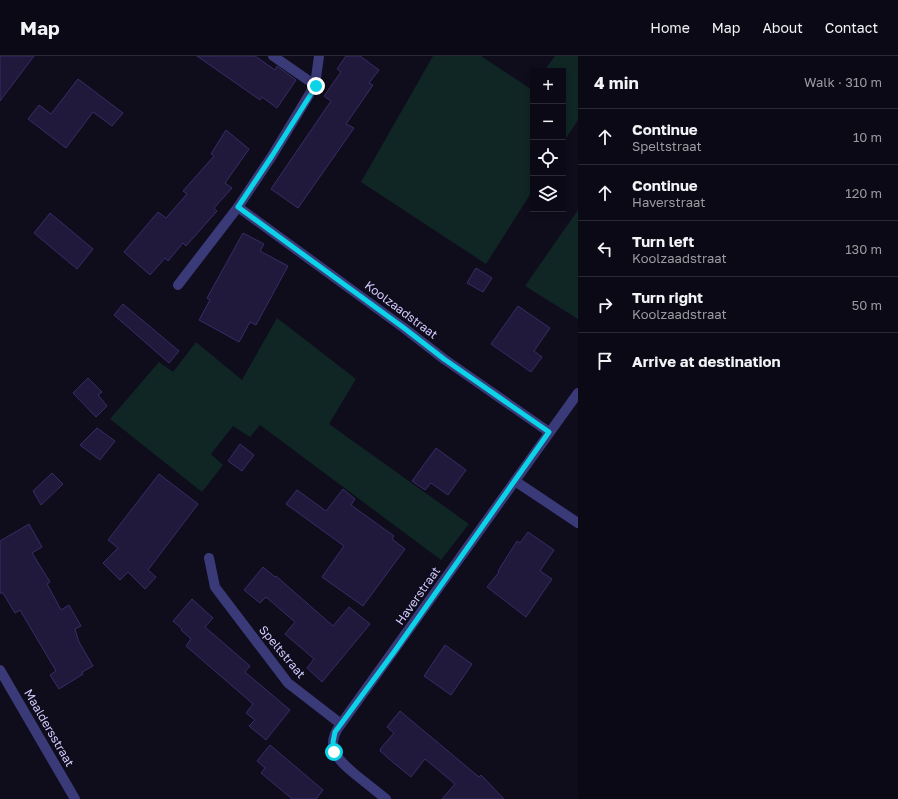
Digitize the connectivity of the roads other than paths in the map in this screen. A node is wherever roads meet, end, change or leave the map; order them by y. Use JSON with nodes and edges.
{"nodes":[{"id":1,"x":273,"y":56,"type":"edge"},
{"id":2,"x":319,"y":56,"type":"edge"},
{"id":3,"x":316,"y":86,"type":"junction"},
{"id":4,"x":238,"y":207,"type":"junction"},
{"id":5,"x":178,"y":285,"type":"dead end"},
{"id":6,"x":578,"y":393,"type":"edge"},
{"id":7,"x":549,"y":432,"type":"junction"},
{"id":8,"x":515,"y":481,"type":"junction"},
{"id":9,"x":578,"y":523,"type":"edge"},
{"id":10,"x":209,"y":558,"type":"dead end"},
{"id":11,"x":0,"y":670,"type":"edge"},
{"id":12,"x":341,"y":724,"type":"junction"},
{"id":13,"x":75,"y":799,"type":"edge"},
{"id":14,"x":386,"y":799,"type":"edge"}],
"edges":[{"from":1,"to":3,"type":"street"},
{"from":2,"to":3,"type":"street"},
{"from":3,"to":4,"type":"street"},
{"from":4,"to":5,"type":"street"},
{"from":4,"to":7,"type":"street","name":"Koolzaadstraat"},
{"from":6,"to":7,"type":"street","name":"Haverstraat"},
{"from":7,"to":8,"type":"street","name":"Haverstraat"},
{"from":8,"to":9,"type":"street"},
{"from":8,"to":12,"type":"street","name":"Haverstraat"},
{"from":10,"to":12,"type":"street","name":"Speltstraat"},
{"from":11,"to":13,"type":"street","name":"Maaldersstraat"},
{"from":12,"to":14,"type":"street"}]}
